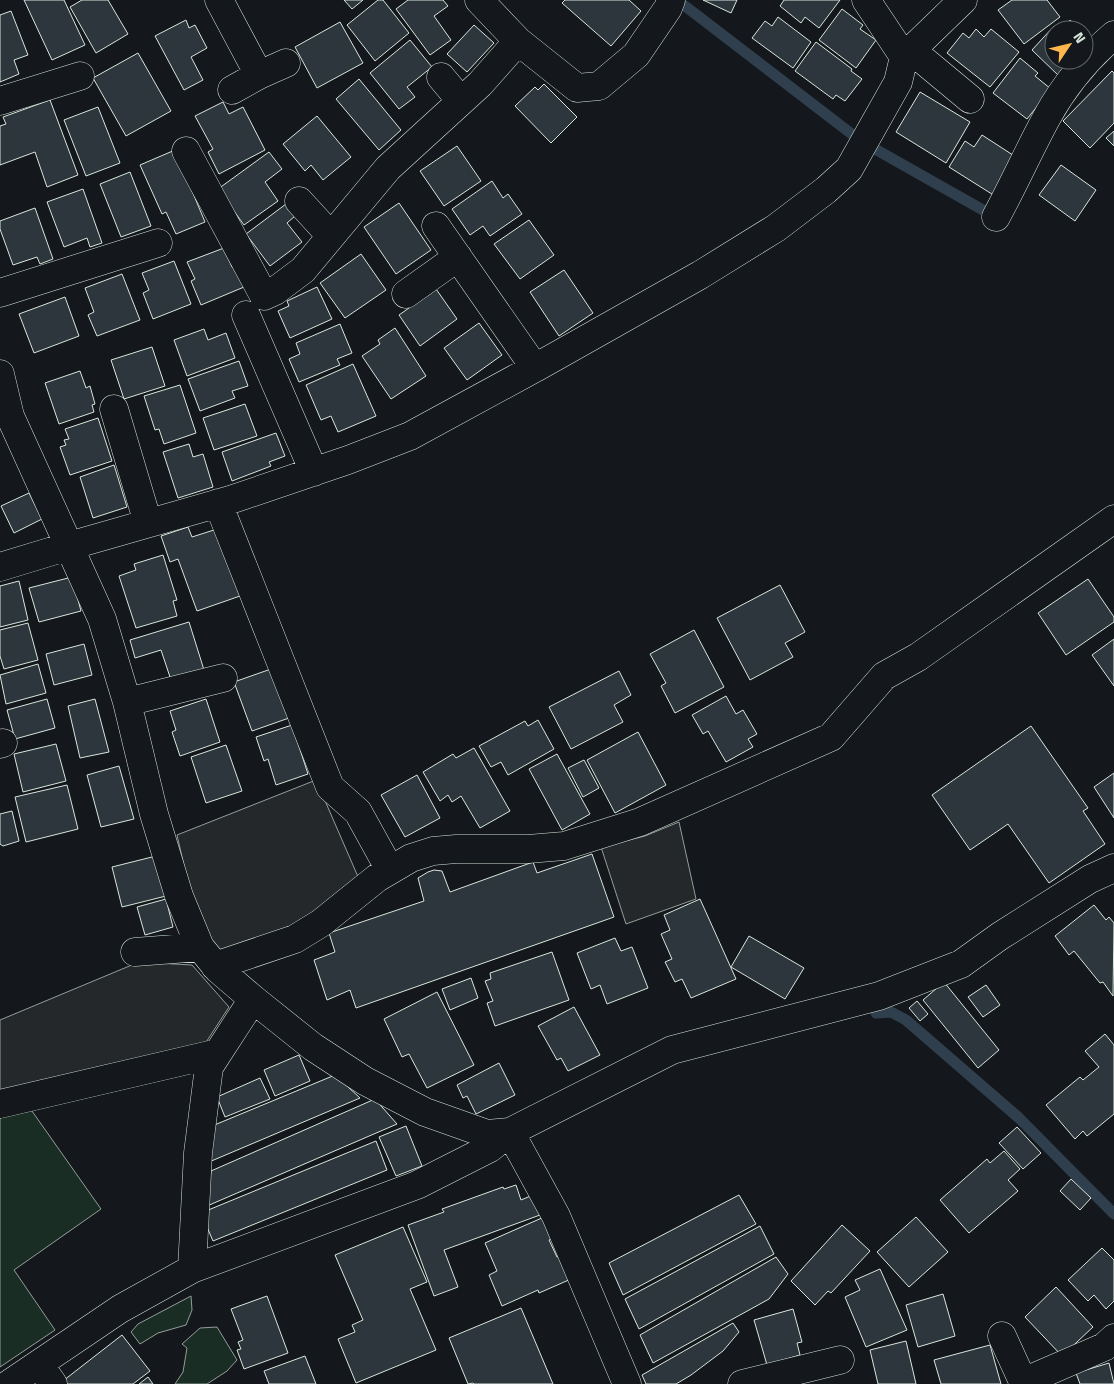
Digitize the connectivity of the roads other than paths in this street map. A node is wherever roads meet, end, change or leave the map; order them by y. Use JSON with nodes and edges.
{"nodes":[{"id":1,"x":219,"y":0,"type":"edge"},
{"id":2,"x":479,"y":0,"type":"edge"},
{"id":3,"x":672,"y":0,"type":"edge"},
{"id":4,"x":866,"y":0,"type":"edge"},
{"id":5,"x":963,"y":0,"type":"edge"},
{"id":6,"x":1114,"y":35,"type":"edge"},
{"id":7,"x":518,"y":41,"type":"junction"},
{"id":8,"x":908,"y":53,"type":"junction"},
{"id":9,"x":286,"y":63,"type":"dead end"},
{"id":10,"x":259,"y":75,"type":"junction"},
{"id":11,"x":80,"y":76,"type":"dead end"},
{"id":12,"x":441,"y":77,"type":"dead end"},
{"id":13,"x":232,"y":90,"type":"dead end"},
{"id":14,"x":970,"y":99,"type":"dead end"},
{"id":15,"x":0,"y":100,"type":"edge"},
{"id":16,"x":461,"y":101,"type":"junction"},
{"id":17,"x":186,"y":151,"type":"dead end"},
{"id":18,"x":299,"y":201,"type":"dead end"},
{"id":19,"x":996,"y":217,"type":"dead end"},
{"id":20,"x":436,"y":226,"type":"dead end"},
{"id":21,"x":331,"y":236,"type":"junction"},
{"id":22,"x":158,"y":243,"type":"dead end"},
{"id":23,"x":458,"y":257,"type":"junction"},
{"id":24,"x":0,"y":293,"type":"edge"},
{"id":25,"x":406,"y":294,"type":"dead end"},
{"id":26,"x":246,"y":315,"type":"dead end"},
{"id":27,"x":535,"y":368,"type":"junction"},
{"id":28,"x":0,"y":374,"type":"edge"},
{"id":29,"x":114,"y":409,"type":"dead end"},
{"id":30,"x":314,"y":472,"type":"junction"},
{"id":31,"x":218,"y":503,"type":"junction"},
{"id":32,"x":148,"y":523,"type":"junction"},
{"id":33,"x":1110,"y":530,"type":"edge"},
{"id":34,"x":69,"y":546,"type":"junction"},
{"id":35,"x":0,"y":567,"type":"edge"},
{"id":36,"x":224,"y":678,"type":"dead end"},
{"id":37,"x":127,"y":702,"type":"junction"},
{"id":38,"x":1114,"y":868,"type":"edge"},
{"id":39,"x":390,"y":870,"type":"junction"},
{"id":40,"x":135,"y":952,"type":"dead end"},
{"id":41,"x":207,"y":956,"type":"junction"},
{"id":42,"x":252,"y":1000,"type":"junction"},
{"id":43,"x":218,"y":1053,"type":"junction"},
{"id":44,"x":0,"y":1104,"type":"edge"},
{"id":45,"x":510,"y":1132,"type":"junction"},
{"id":46,"x":192,"y":1269,"type":"junction"},
{"id":47,"x":1002,"y":1336,"type":"dead end"},
{"id":48,"x":1114,"y":1338,"type":"edge"},
{"id":49,"x":840,"y":1360,"type":"dead end"},
{"id":50,"x":46,"y":1374,"type":"edge"},
{"id":51,"x":1023,"y":1383,"type":"edge"},
{"id":52,"x":10,"y":1384,"type":"edge"},
{"id":53,"x":627,"y":1384,"type":"edge"},
{"id":54,"x":742,"y":1384,"type":"edge"}],
"edges":[{"from":1,"to":10,"type":"street"},
{"from":2,"to":7,"type":"street"},
{"from":3,"to":7,"type":"street"},
{"from":4,"to":8,"type":"street"},
{"from":5,"to":8,"type":"street"},
{"from":6,"to":19,"type":"street"},
{"from":7,"to":16,"type":"street"},
{"from":8,"to":14,"type":"street"},
{"from":8,"to":27,"type":"street"},
{"from":9,"to":10,"type":"street"},
{"from":10,"to":13,"type":"street"},
{"from":11,"to":15,"type":"street"},
{"from":12,"to":16,"type":"street"},
{"from":16,"to":21,"type":"street"},
{"from":17,"to":21,"type":"street"},
{"from":18,"to":21,"type":"street"},
{"from":20,"to":23,"type":"street"},
{"from":22,"to":24,"type":"street"},
{"from":23,"to":25,"type":"street"},
{"from":23,"to":27,"type":"street"},
{"from":26,"to":30,"type":"street"},
{"from":27,"to":30,"type":"street"},
{"from":28,"to":34,"type":"street"},
{"from":29,"to":32,"type":"street"},
{"from":30,"to":31,"type":"street"},
{"from":31,"to":32,"type":"street"},
{"from":31,"to":39,"type":"street"},
{"from":32,"to":34,"type":"street"},
{"from":33,"to":39,"type":"street"},
{"from":34,"to":35,"type":"street"},
{"from":34,"to":37,"type":"street"},
{"from":36,"to":37,"type":"street"},
{"from":37,"to":41,"type":"street"},
{"from":38,"to":45,"type":"street"},
{"from":39,"to":41,"type":"street"},
{"from":40,"to":41,"type":"street"},
{"from":41,"to":42,"type":"street"},
{"from":42,"to":43,"type":"street"},
{"from":42,"to":45,"type":"street"},
{"from":43,"to":44,"type":"street"},
{"from":43,"to":46,"type":"street"},
{"from":45,"to":46,"type":"street"},
{"from":45,"to":53,"type":"street"},
{"from":46,"to":50,"type":"street"},
{"from":47,"to":51,"type":"street"},
{"from":48,"to":51,"type":"street"},
{"from":49,"to":54,"type":"street"},
{"from":50,"to":52,"type":"street"}]}
